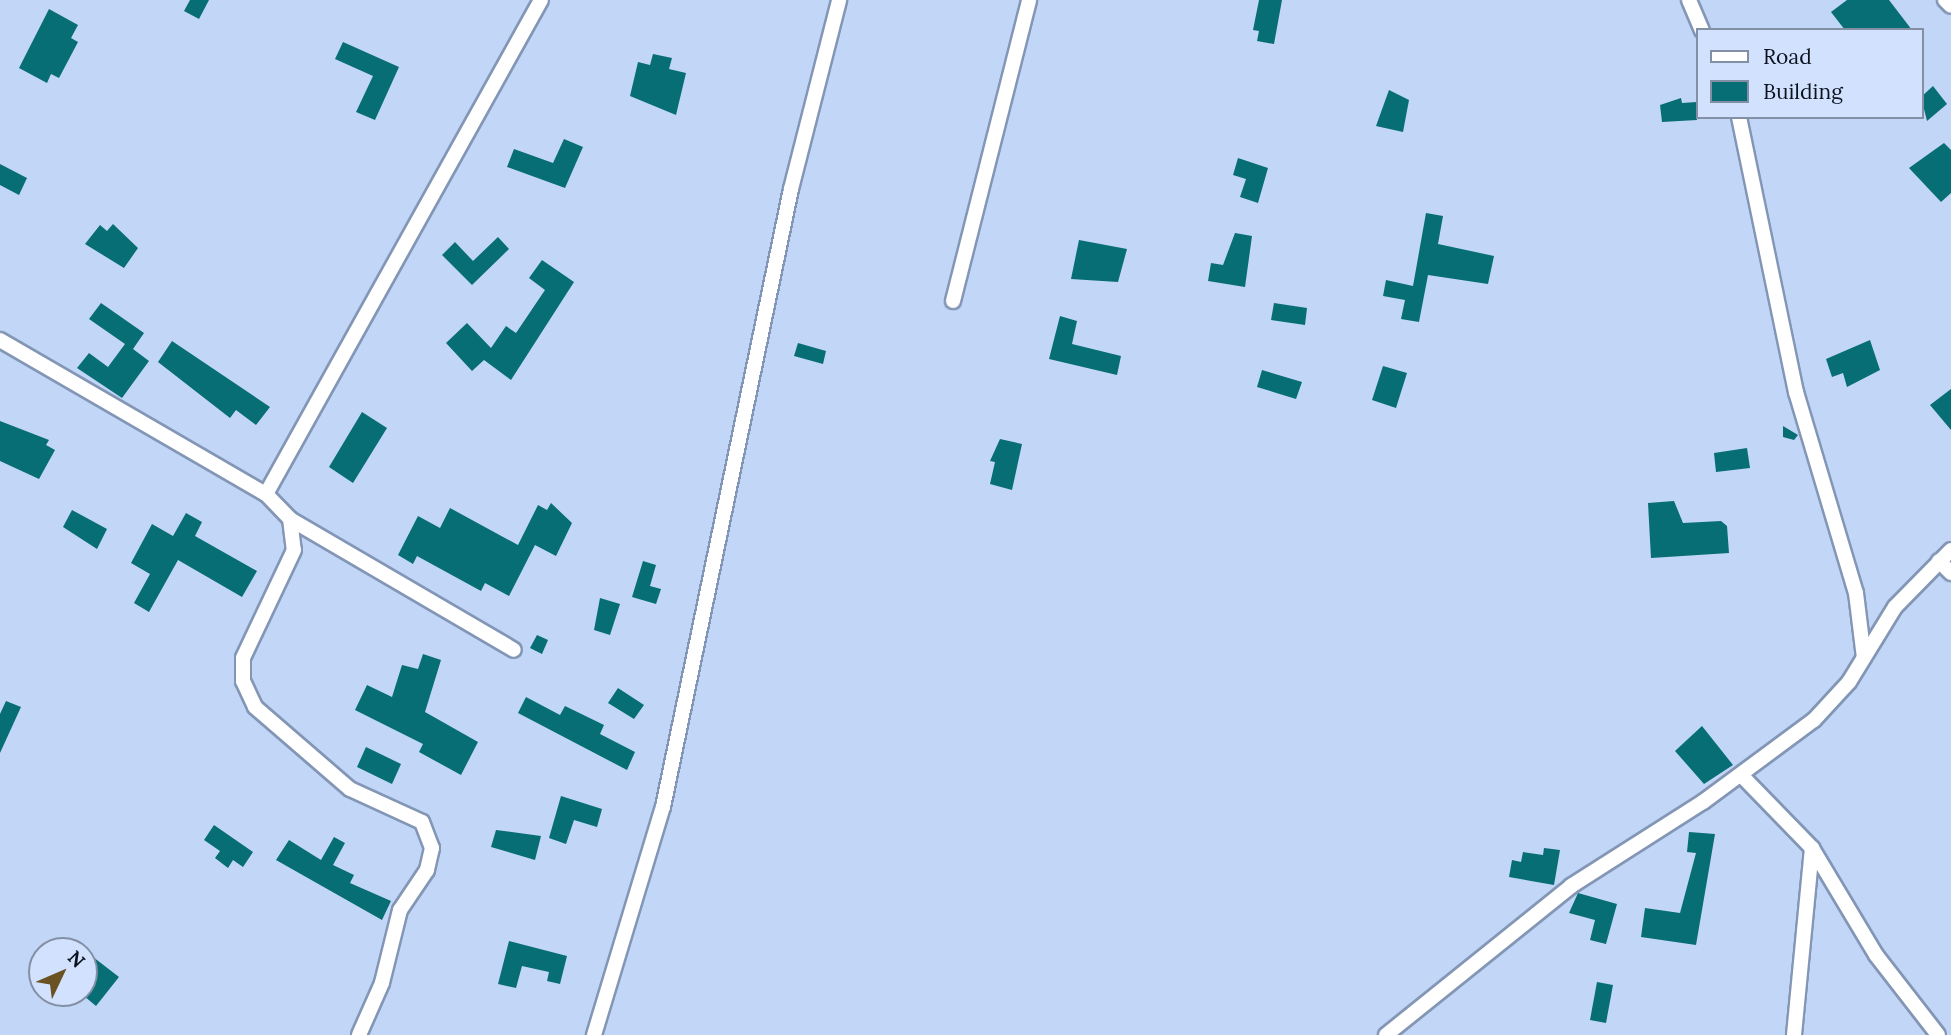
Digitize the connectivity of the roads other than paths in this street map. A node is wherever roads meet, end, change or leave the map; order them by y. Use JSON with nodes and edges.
{"nodes":[{"id":1,"x":541,"y":0,"type":"edge"},
{"id":2,"x":839,"y":0,"type":"edge"},
{"id":3,"x":1029,"y":0,"type":"edge"},
{"id":4,"x":1689,"y":0,"type":"edge"},
{"id":5,"x":1945,"y":0,"type":"edge"},
{"id":6,"x":1951,"y":6,"type":"edge"},
{"id":7,"x":1701,"y":28,"type":"edge"},
{"id":8,"x":1739,"y":119,"type":"edge"},
{"id":9,"x":953,"y":301,"type":"dead end"},
{"id":10,"x":0,"y":340,"type":"edge"},
{"id":11,"x":266,"y":494,"type":"junction"},
{"id":12,"x":290,"y":519,"type":"junction"},
{"id":13,"x":1951,"y":550,"type":"edge"},
{"id":14,"x":1939,"y":561,"type":"junction"},
{"id":15,"x":1951,"y":573,"type":"edge"},
{"id":16,"x":514,"y":650,"type":"dead end"},
{"id":17,"x":1864,"y":658,"type":"junction"},
{"id":18,"x":1741,"y":775,"type":"junction"},
{"id":19,"x":1812,"y":848,"type":"junction"},
{"id":20,"x":359,"y":1035,"type":"edge"},
{"id":21,"x":594,"y":1035,"type":"edge"},
{"id":22,"x":1386,"y":1035,"type":"edge"},
{"id":23,"x":1794,"y":1035,"type":"edge"},
{"id":24,"x":1938,"y":1035,"type":"edge"}],
"edges":[{"from":1,"to":11,"type":"street"},
{"from":2,"to":21,"type":"street"},
{"from":3,"to":9,"type":"street"},
{"from":4,"to":7,"type":"street"},
{"from":5,"to":6,"type":"street"},
{"from":8,"to":17,"type":"street"},
{"from":10,"to":11,"type":"street"},
{"from":11,"to":12,"type":"street"},
{"from":12,"to":16,"type":"street"},
{"from":12,"to":20,"type":"street"},
{"from":13,"to":14,"type":"street"},
{"from":14,"to":15,"type":"street"},
{"from":14,"to":17,"type":"street"},
{"from":17,"to":18,"type":"street"},
{"from":18,"to":19,"type":"street"},
{"from":18,"to":22,"type":"street"},
{"from":19,"to":23,"type":"street"},
{"from":19,"to":24,"type":"street"}]}
